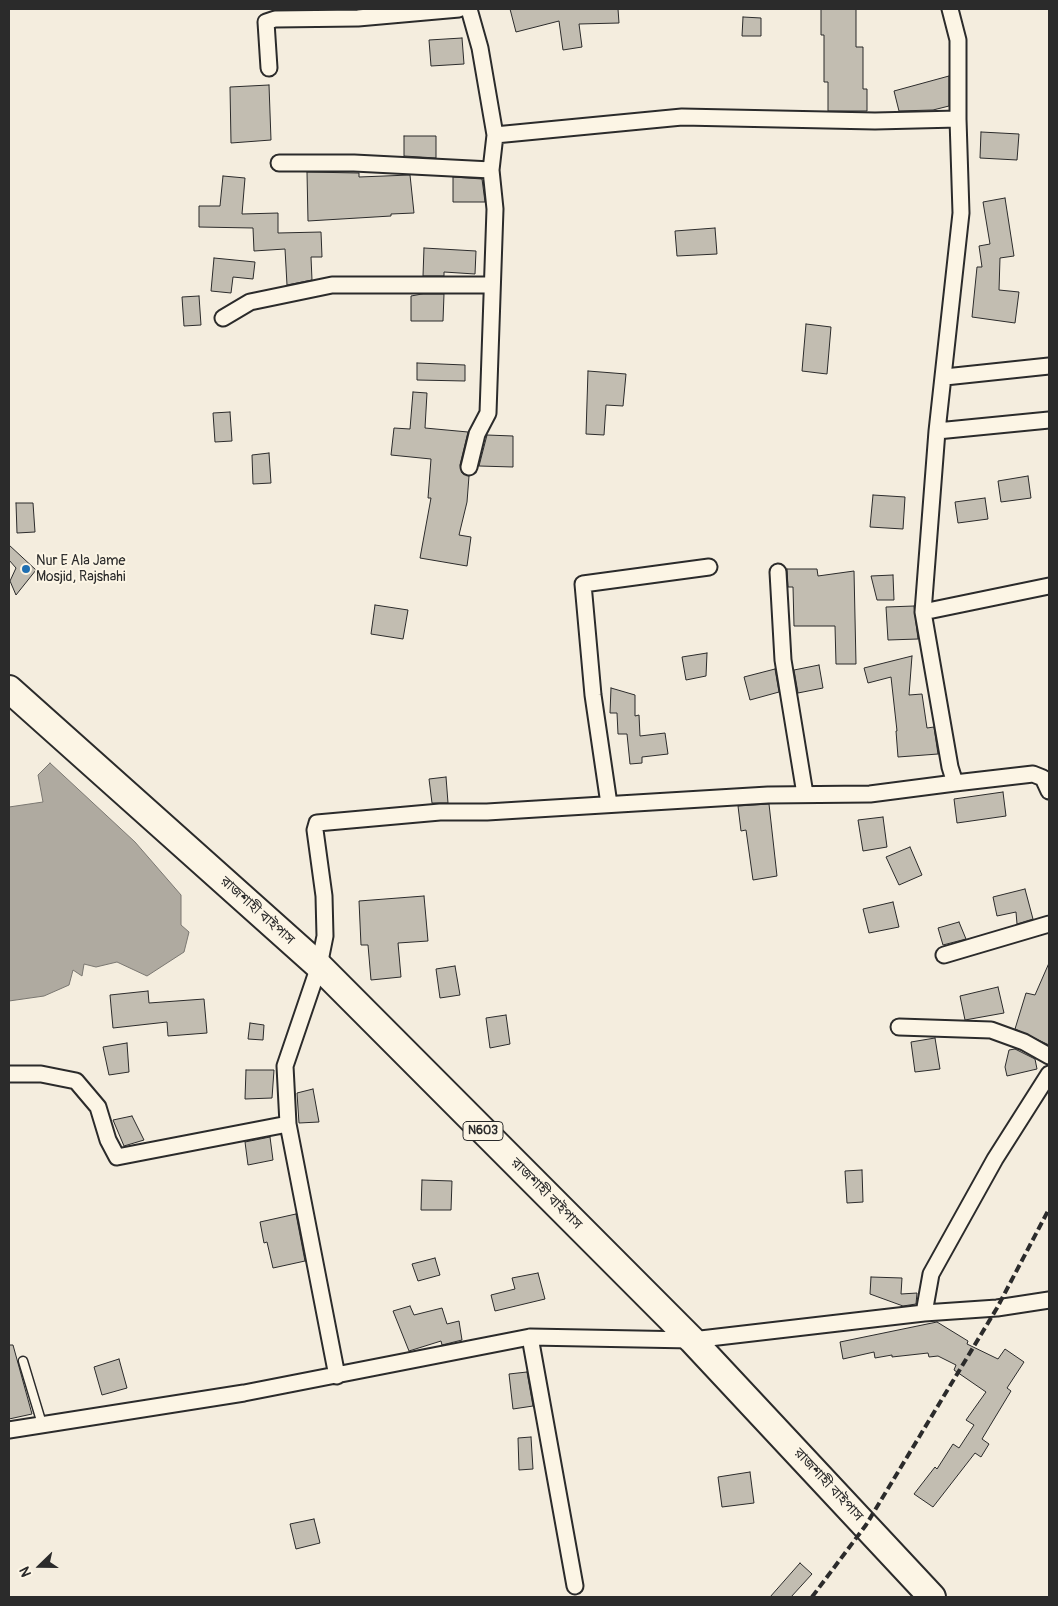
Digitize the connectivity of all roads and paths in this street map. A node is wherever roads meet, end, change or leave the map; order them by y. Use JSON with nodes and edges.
{"nodes":[{"id":1,"x":459,"y":9,"type":"edge"},
{"id":2,"x":469,"y":9,"type":"edge"},
{"id":3,"x":950,"y":9,"type":"edge"},
{"id":4,"x":269,"y":68,"type":"dead end"},
{"id":5,"x":958,"y":119,"type":"junction"},
{"id":6,"x":494,"y":135,"type":"junction"},
{"id":7,"x":279,"y":163,"type":"dead end"},
{"id":8,"x":492,"y":170,"type":"junction"},
{"id":9,"x":492,"y":285,"type":"junction"},
{"id":10,"x":223,"y":318,"type":"dead end"},
{"id":11,"x":1049,"y":366,"type":"edge"},
{"id":12,"x":945,"y":377,"type":"junction"},
{"id":13,"x":1049,"y":420,"type":"edge"},
{"id":14,"x":937,"y":430,"type":"junction"},
{"id":15,"x":469,"y":466,"type":"dead end"},
{"id":16,"x":709,"y":567,"type":"dead end"},
{"id":17,"x":778,"y":572,"type":"dead end"},
{"id":18,"x":1049,"y":586,"type":"edge"},
{"id":19,"x":923,"y":612,"type":"junction"},
{"id":20,"x":9,"y":689,"type":"edge"},
{"id":21,"x":955,"y":783,"type":"junction"},
{"id":22,"x":1049,"y":791,"type":"edge"},
{"id":23,"x":805,"y":794,"type":"junction"},
{"id":24,"x":609,"y":804,"type":"junction"},
{"id":25,"x":1049,"y":924,"type":"edge"},
{"id":26,"x":944,"y":955,"type":"dead end"},
{"id":27,"x":319,"y":966,"type":"junction"},
{"id":28,"x":899,"y":1027,"type":"dead end"},
{"id":29,"x":1049,"y":1056,"type":"edge"},
{"id":30,"x":9,"y":1074,"type":"edge"},
{"id":31,"x":1049,"y":1074,"type":"edge"},
{"id":32,"x":288,"y":1124,"type":"junction"},
{"id":33,"x":1049,"y":1300,"type":"edge"},
{"id":34,"x":924,"y":1313,"type":"junction"},
{"id":35,"x":530,"y":1336,"type":"junction"},
{"id":36,"x":692,"y":1340,"type":"junction"},
{"id":37,"x":23,"y":1361,"type":"dead end"},
{"id":38,"x":337,"y":1376,"type":"junction"},
{"id":39,"x":42,"y":1424,"type":"junction"},
{"id":40,"x":9,"y":1430,"type":"edge"},
{"id":41,"x":575,"y":1586,"type":"dead end"},
{"id":42,"x":932,"y":1597,"type":"edge"}],
"edges":[{"from":1,"to":4,"type":"street"},
{"from":2,"to":6,"type":"street"},
{"from":3,"to":5,"type":"street"},
{"from":5,"to":6,"type":"street"},
{"from":5,"to":12,"type":"street"},
{"from":6,"to":8,"type":"street"},
{"from":7,"to":8,"type":"street"},
{"from":8,"to":9,"type":"street"},
{"from":9,"to":10,"type":"street"},
{"from":9,"to":15,"type":"street"},
{"from":11,"to":12,"type":"street"},
{"from":12,"to":14,"type":"street"},
{"from":13,"to":14,"type":"street"},
{"from":14,"to":19,"type":"street"},
{"from":16,"to":24,"type":"street"},
{"from":17,"to":23,"type":"street"},
{"from":18,"to":19,"type":"street"},
{"from":19,"to":21,"type":"street"},
{"from":20,"to":27,"type":"highway","name":"রাজশাহী বাইপাস","number":"N603"},
{"from":21,"to":22,"type":"street"},
{"from":21,"to":23,"type":"street"},
{"from":23,"to":24,"type":"street"},
{"from":24,"to":27,"type":"street"},
{"from":25,"to":26,"type":"street"},
{"from":27,"to":32,"type":"street"},
{"from":27,"to":36,"type":"highway","name":"রাজশাহী বাইপাস","number":"N603"},
{"from":28,"to":29,"type":"street"},
{"from":30,"to":32,"type":"street"},
{"from":31,"to":34,"type":"street"},
{"from":32,"to":38,"type":"street"},
{"from":33,"to":34,"type":"street"},
{"from":34,"to":36,"type":"street"},
{"from":35,"to":36,"type":"street"},
{"from":35,"to":38,"type":"street"},
{"from":35,"to":41,"type":"street"},
{"from":36,"to":42,"type":"highway","name":"রাজশাহী বাইপাস","number":"N603"},
{"from":37,"to":39,"type":"lane"},
{"from":38,"to":39,"type":"street"},
{"from":39,"to":40,"type":"street"}]}
